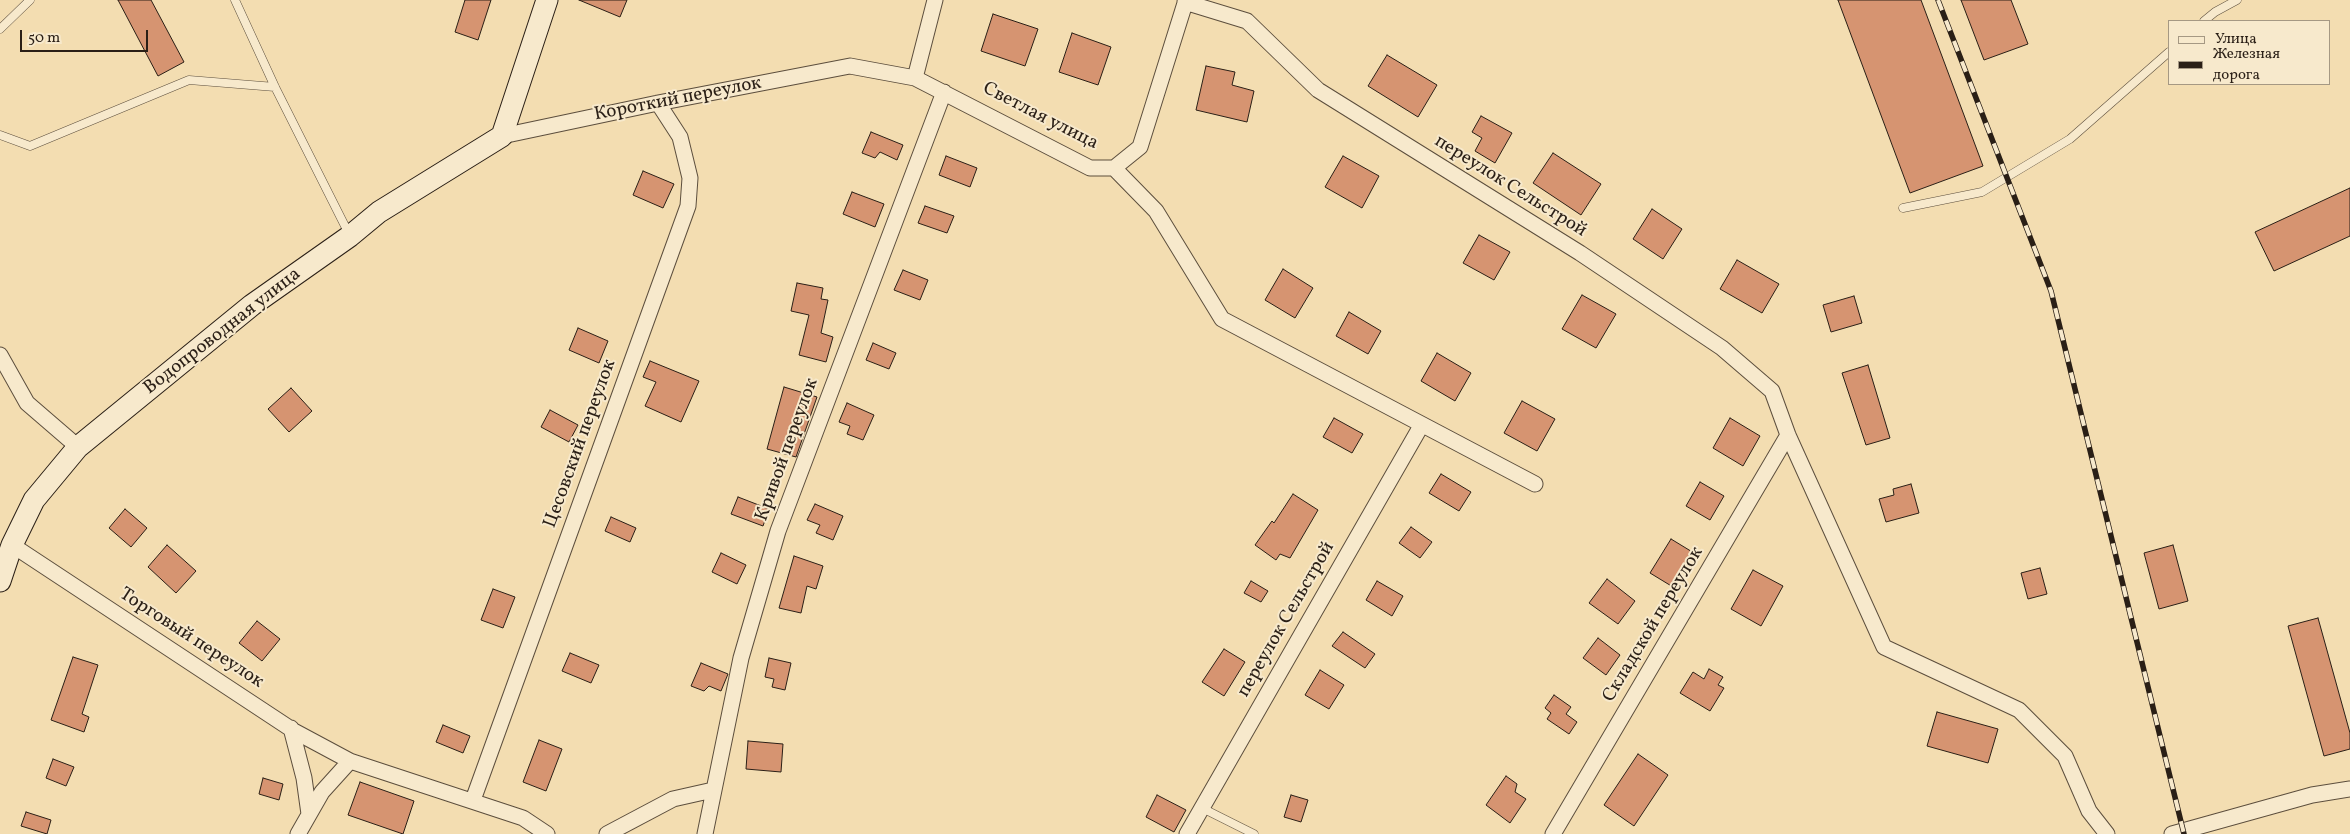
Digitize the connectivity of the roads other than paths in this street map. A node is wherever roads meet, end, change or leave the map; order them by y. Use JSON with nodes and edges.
{"nodes":[{"id":1,"x":30,"y":0,"type":"edge"},
{"id":2,"x":235,"y":0,"type":"edge"},
{"id":3,"x":547,"y":0,"type":"edge"},
{"id":4,"x":935,"y":0,"type":"edge"},
{"id":5,"x":2237,"y":0,"type":"edge"},
{"id":6,"x":1185,"y":1,"type":"edge"},
{"id":7,"x":2205,"y":20,"type":"edge"},
{"id":8,"x":0,"y":30,"type":"edge"},
{"id":9,"x":2168,"y":53,"type":"edge"},
{"id":10,"x":915,"y":78,"type":"junction"},
{"id":11,"x":275,"y":88,"type":"junction"},
{"id":12,"x":944,"y":92,"type":"junction"},
{"id":13,"x":658,"y":103,"type":"junction"},
{"id":14,"x":0,"y":135,"type":"edge"},
{"id":15,"x":502,"y":136,"type":"junction"},
{"id":16,"x":1114,"y":168,"type":"junction"},
{"id":17,"x":1903,"y":208,"type":"dead end"},
{"id":18,"x":350,"y":236,"type":"junction"},
{"id":19,"x":0,"y":355,"type":"edge"},
{"id":20,"x":1421,"y":426,"type":"junction"},
{"id":21,"x":1788,"y":435,"type":"junction"},
{"id":22,"x":78,"y":447,"type":"junction"},
{"id":23,"x":1536,"y":484,"type":"dead end"},
{"id":24,"x":9,"y":544,"type":"junction"},
{"id":25,"x":0,"y":581,"type":"edge"},
{"id":26,"x":291,"y":728,"type":"junction"},
{"id":27,"x":350,"y":760,"type":"junction"},
{"id":28,"x":713,"y":790,"type":"junction"},
{"id":29,"x":2350,"y":790,"type":"edge"},
{"id":30,"x":473,"y":800,"type":"junction"},
{"id":31,"x":1202,"y":808,"type":"junction"},
{"id":32,"x":309,"y":814,"type":"junction"},
{"id":33,"x":298,"y":834,"type":"edge"},
{"id":34,"x":548,"y":834,"type":"edge"},
{"id":35,"x":607,"y":834,"type":"edge"},
{"id":36,"x":705,"y":834,"type":"edge"},
{"id":37,"x":1187,"y":834,"type":"edge"},
{"id":38,"x":1254,"y":834,"type":"edge"},
{"id":39,"x":1553,"y":834,"type":"edge"},
{"id":40,"x":2107,"y":834,"type":"edge"},
{"id":41,"x":2172,"y":834,"type":"edge"}],
"edges":[{"from":1,"to":8,"type":"lane"},
{"from":2,"to":11,"type":"lane"},
{"from":3,"to":15,"type":"street"},
{"from":4,"to":10,"type":"street"},
{"from":5,"to":7,"type":"lane"},
{"from":6,"to":16,"type":"street","name":"Светлая улица"},
{"from":6,"to":21,"type":"street","name":"переулок Сельстрой"},
{"from":9,"to":17,"type":"lane"},
{"from":10,"to":12,"type":"street","name":"Светлая улица"},
{"from":10,"to":13,"type":"street","name":"Короткий переулок"},
{"from":11,"to":14,"type":"lane"},
{"from":11,"to":18,"type":"lane"},
{"from":12,"to":16,"type":"street","name":"Светлая улица"},
{"from":12,"to":28,"type":"street","name":"Кривой переулок"},
{"from":13,"to":15,"type":"street","name":"Короткий переулок"},
{"from":13,"to":30,"type":"street","name":"Цесовский переулок"},
{"from":15,"to":18,"type":"street","name":"Водопроводная улица"},
{"from":16,"to":20,"type":"street"},
{"from":18,"to":22,"type":"street","name":"Водопроводная улица"},
{"from":19,"to":22,"type":"street"},
{"from":20,"to":23,"type":"street"},
{"from":20,"to":31,"type":"street","name":"переулок Сельстрой"},
{"from":21,"to":39,"type":"street","name":"Складской переулок"},
{"from":21,"to":40,"type":"street","name":"переулок Сельстрой"},
{"from":22,"to":24,"type":"street","name":"Водопроводная улица"},
{"from":24,"to":25,"type":"street","name":"Водопроводная улица"},
{"from":24,"to":26,"type":"street","name":"Торговый переулок"},
{"from":26,"to":27,"type":"street","name":"Торговый переулок"},
{"from":26,"to":32,"type":"street"},
{"from":27,"to":30,"type":"street","name":"Торговый переулок"},
{"from":27,"to":32,"type":"street"},
{"from":28,"to":35,"type":"street"},
{"from":28,"to":36,"type":"street","name":"Кривой переулок"},
{"from":29,"to":41,"type":"street"},
{"from":30,"to":34,"type":"street"},
{"from":31,"to":37,"type":"street","name":"переулок Сельстрой"},
{"from":31,"to":38,"type":"lane"},
{"from":32,"to":33,"type":"street"}]}
